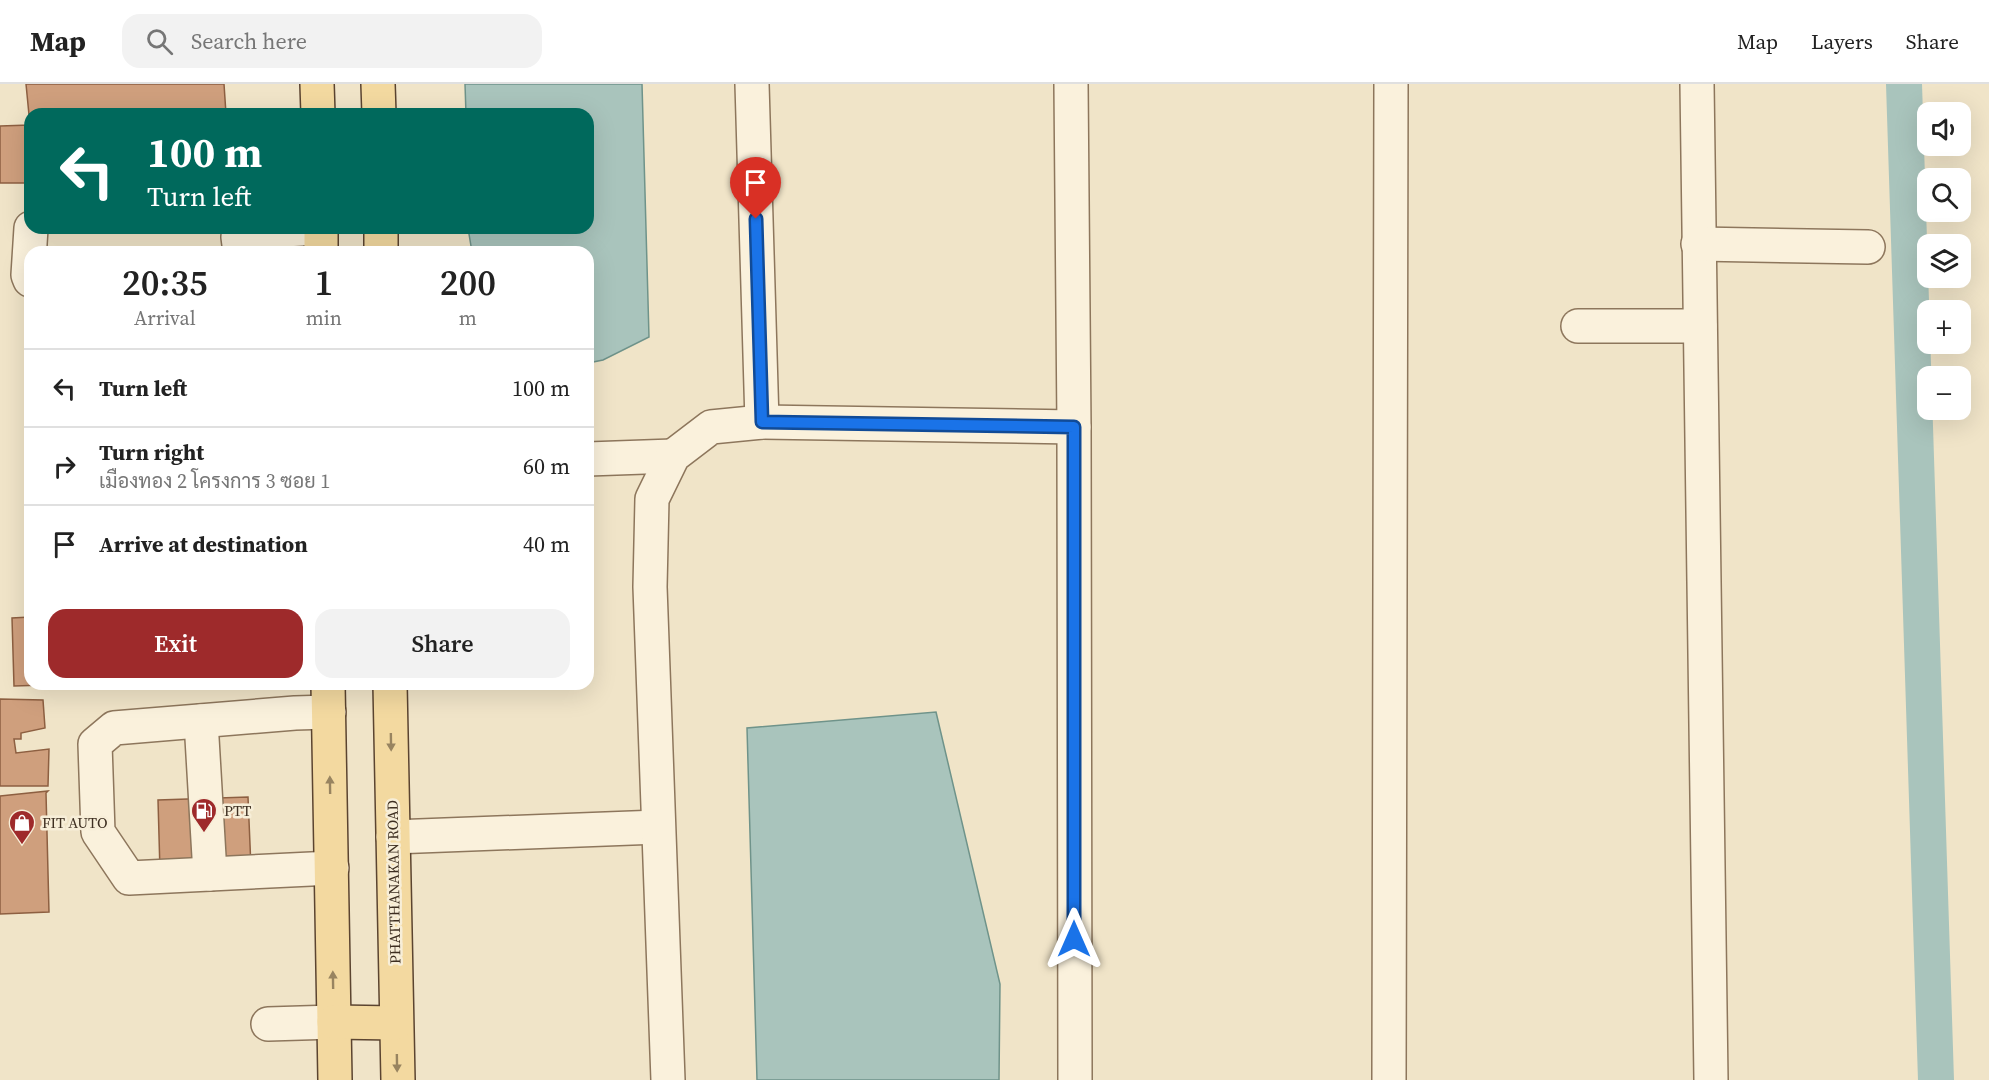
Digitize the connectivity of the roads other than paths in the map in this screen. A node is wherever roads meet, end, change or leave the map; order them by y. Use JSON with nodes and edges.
{"nodes":[{"id":1,"x":317,"y":84,"type":"edge"},
{"id":2,"x":378,"y":84,"type":"edge"},
{"id":3,"x":752,"y":84,"type":"edge"},
{"id":4,"x":1071,"y":84,"type":"edge"},
{"id":5,"x":1391,"y":84,"type":"edge"},
{"id":6,"x":1697,"y":84,"type":"edge"},
{"id":7,"x":318,"y":108,"type":"edge"},
{"id":8,"x":378,"y":108,"type":"edge"},
{"id":9,"x":264,"y":234,"type":"edge"},
{"id":10,"x":238,"y":239,"type":"edge"},
{"id":11,"x":1698,"y":243,"type":"junction"},
{"id":12,"x":1868,"y":247,"type":"dead end"},
{"id":13,"x":1578,"y":326,"type":"dead end"},
{"id":14,"x":1700,"y":326,"type":"junction"},
{"id":15,"x":762,"y":422,"type":"junction"},
{"id":16,"x":1074,"y":427,"type":"junction"},
{"id":17,"x":673,"y":456,"type":"junction"},
{"id":18,"x":594,"y":459,"type":"edge"},
{"id":19,"x":390,"y":690,"type":"edge"},
{"id":20,"x":328,"y":698,"type":"edge"},
{"id":21,"x":201,"y":721,"type":"junction"},
{"id":22,"x":658,"y":827,"type":"junction"},
{"id":23,"x":393,"y":837,"type":"junction"},
{"id":24,"x":332,"y":868,"type":"junction"},
{"id":25,"x":210,"y":874,"type":"junction"},
{"id":26,"x":334,"y":1022,"type":"junction"},
{"id":27,"x":396,"y":1023,"type":"junction"},
{"id":28,"x":268,"y":1024,"type":"dead end"},
{"id":29,"x":335,"y":1080,"type":"edge"},
{"id":30,"x":398,"y":1080,"type":"edge"},
{"id":31,"x":668,"y":1080,"type":"edge"},
{"id":32,"x":1075,"y":1080,"type":"edge"},
{"id":33,"x":1389,"y":1080,"type":"edge"},
{"id":34,"x":1711,"y":1080,"type":"edge"}],
"edges":[{"from":1,"to":7,"type":"main road"},
{"from":2,"to":8,"type":"main road"},
{"from":3,"to":15,"type":"street"},
{"from":4,"to":16,"type":"street"},
{"from":5,"to":33,"type":"street"},
{"from":6,"to":11,"type":"street"},
{"from":9,"to":10,"type":"street"},
{"from":11,"to":12,"type":"street"},
{"from":11,"to":14,"type":"street"},
{"from":13,"to":14,"type":"street"},
{"from":14,"to":34,"type":"street"},
{"from":15,"to":16,"type":"street"},
{"from":15,"to":17,"type":"street"},
{"from":16,"to":32,"type":"street"},
{"from":17,"to":18,"type":"street"},
{"from":17,"to":22,"type":"street"},
{"from":19,"to":23,"type":"main road","name":"PHATTHANAKAN ROAD","one_way":true},
{"from":20,"to":21,"type":"street"},
{"from":24,"to":20,"type":"main road","one_way":true},
{"from":21,"to":25,"type":"street"},
{"from":21,"to":25,"type":"street"},
{"from":22,"to":23,"type":"street"},
{"from":22,"to":31,"type":"street"},
{"from":23,"to":27,"type":"main road","name":"PHATTHANAKAN ROAD"},
{"from":24,"to":25,"type":"street"},
{"from":26,"to":24,"type":"main road","one_way":true},
{"from":26,"to":27,"type":"main road"},
{"from":26,"to":28,"type":"street"},
{"from":26,"to":29,"type":"main road"},
{"from":27,"to":30,"type":"main road","name":"PHATTHANAKAN ROAD","one_way":true}]}
